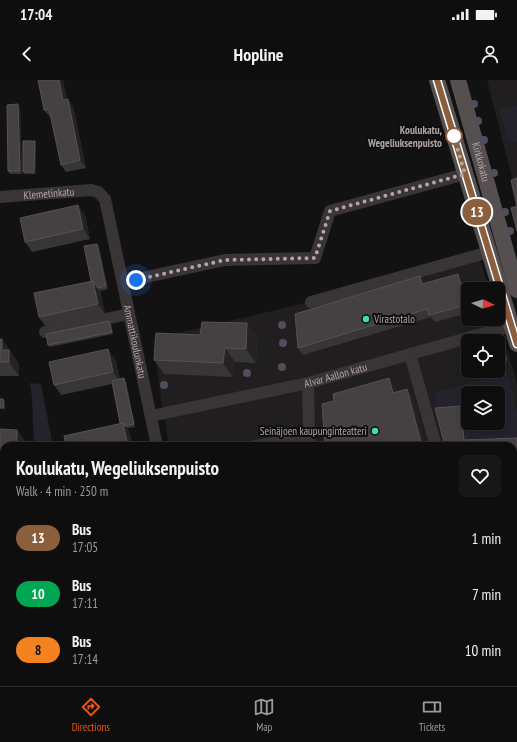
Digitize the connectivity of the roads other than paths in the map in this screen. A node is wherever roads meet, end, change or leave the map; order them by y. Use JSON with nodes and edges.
{"nodes":[{"id":1,"x":437,"y":80,"type":"edge"},
{"id":2,"x":458,"y":80,"type":"edge"},
{"id":3,"x":465,"y":174,"type":"junction"},
{"id":4,"x":98,"y":192,"type":"joint"},
{"id":5,"x":0,"y":196,"type":"edge"},
{"id":6,"x":489,"y":252,"type":"junction"},
{"id":7,"x":123,"y":282,"type":"junction"},
{"id":8,"x":517,"y":290,"type":"edge"},
{"id":9,"x":311,"y":302,"type":"dead end"},
{"id":10,"x":129,"y":314,"type":"junction"},
{"id":11,"x":514,"y":325,"type":"edge"},
{"id":12,"x":45,"y":332,"type":"dead end"},
{"id":13,"x":517,"y":344,"type":"edge"},
{"id":14,"x":410,"y":354,"type":"junction"},
{"id":15,"x":308,"y":384,"type":"junction"},
{"id":16,"x":151,"y":416,"type":"junction"},
{"id":17,"x":309,"y":441,"type":"edge"},
{"id":18,"x":156,"y":442,"type":"edge"},
{"id":19,"x":298,"y":442,"type":"edge"},
{"id":20,"x":435,"y":442,"type":"edge"}],
"edges":[{"from":1,"to":3,"type":"main road","name":"Kirkkokatu"},
{"from":2,"to":8,"type":"main road","name":"Kirkkokatu"},
{"from":3,"to":6,"type":"main road","name":"Kirkkokatu"},
{"from":3,"to":7,"type":"street"},
{"from":4,"to":5,"type":"street","name":"Klemetinkatu"},
{"from":4,"to":7,"type":"street","name":"Ammattikoulunkatu"},
{"from":6,"to":9,"type":"street"},
{"from":6,"to":11,"type":"main road","name":"Kirkkokatu"},
{"from":7,"to":10,"type":"street","name":"Ammattikoulunkatu"},
{"from":10,"to":12,"type":"street"},
{"from":10,"to":16,"type":"street","name":"Ammattikoulunkatu"},
{"from":11,"to":13,"type":"main road","name":"Kirkkokatu"},
{"from":11,"to":14,"type":"street","name":"Alvar Aallon katu"},
{"from":14,"to":15,"type":"street","name":"Alvar Aallon katu"},
{"from":14,"to":20,"type":"street"},
{"from":15,"to":16,"type":"street","name":"Alvar Aallon katu"},
{"from":15,"to":17,"type":"street"},
{"from":16,"to":18,"type":"street","name":"Ammattikoulunkatu"},
{"from":17,"to":19,"type":"street"}]}
